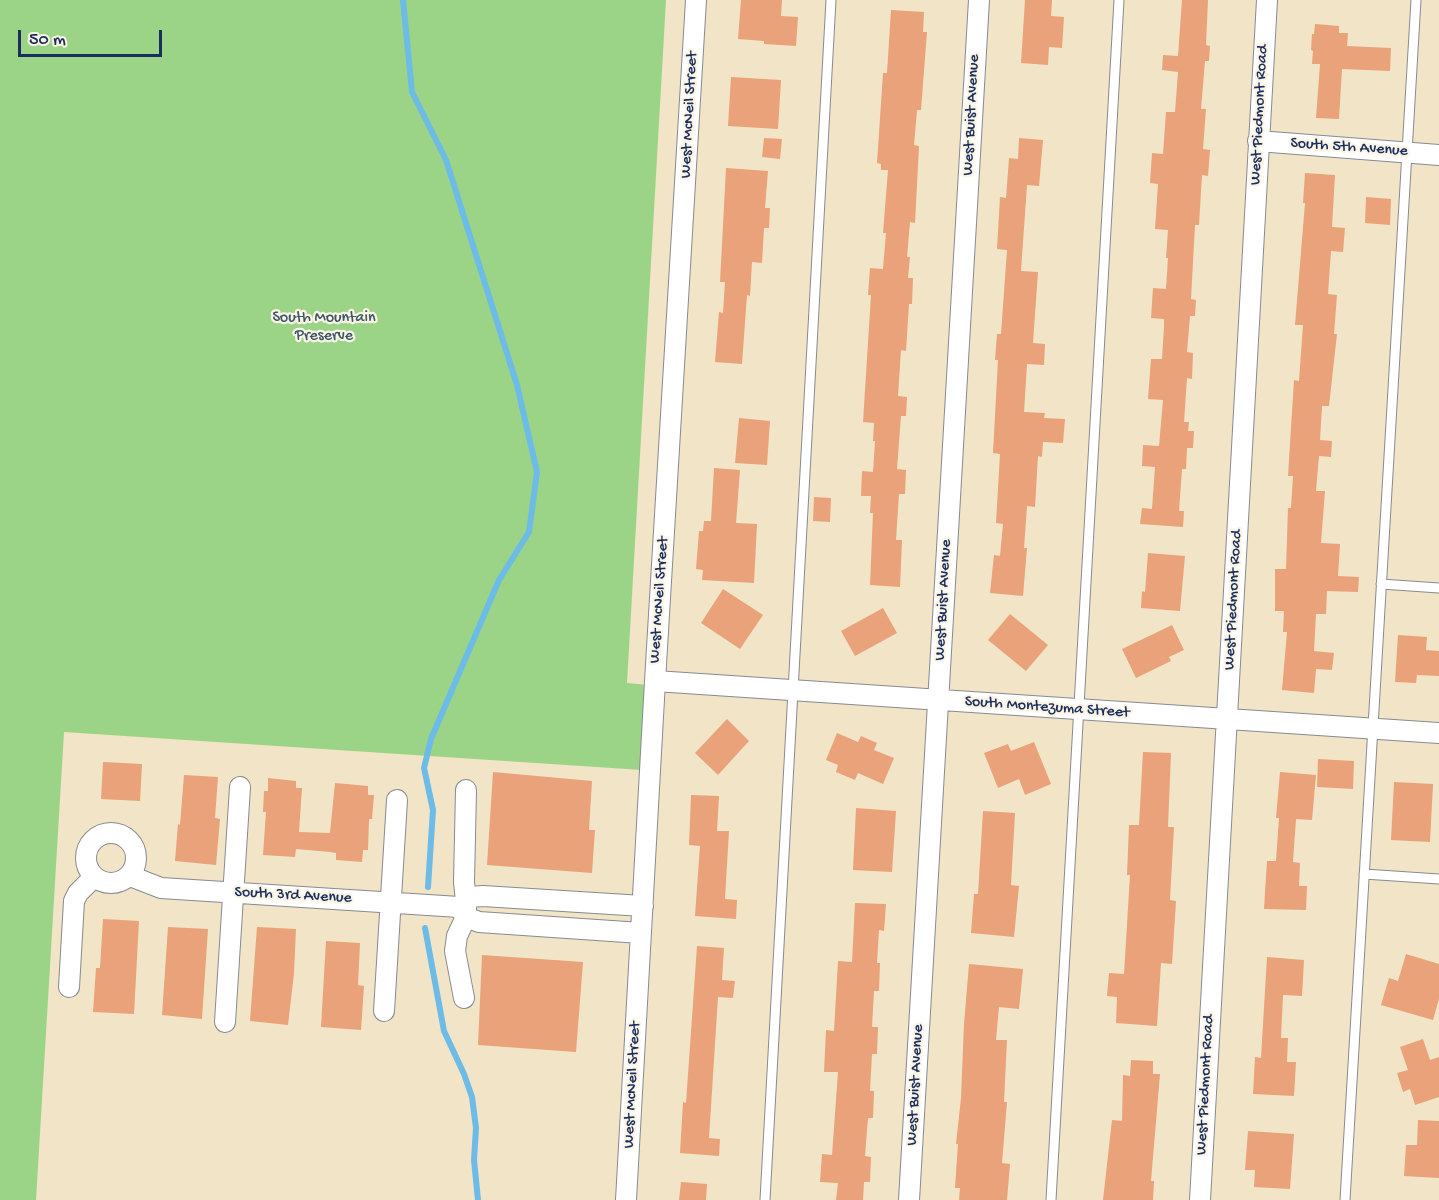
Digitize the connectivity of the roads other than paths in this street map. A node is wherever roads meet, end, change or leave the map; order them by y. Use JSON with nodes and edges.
{"nodes":[{"id":1,"x":696,"y":0,"type":"edge"},
{"id":2,"x":831,"y":0,"type":"edge"},
{"id":3,"x":979,"y":0,"type":"edge"},
{"id":4,"x":1119,"y":0,"type":"edge"},
{"id":5,"x":1267,"y":0,"type":"edge"},
{"id":6,"x":1416,"y":0,"type":"edge"},
{"id":7,"x":1258,"y":141,"type":"junction"},
{"id":8,"x":1407,"y":152,"type":"junction"},
{"id":9,"x":1439,"y":155,"type":"edge"},
{"id":10,"x":1381,"y":584,"type":"junction"},
{"id":11,"x":1439,"y":588,"type":"edge"},
{"id":12,"x":655,"y":681,"type":"junction"},
{"id":13,"x":793,"y":691,"type":"junction"},
{"id":14,"x":938,"y":701,"type":"junction"},
{"id":15,"x":1080,"y":709,"type":"junction"},
{"id":16,"x":1227,"y":720,"type":"junction"},
{"id":17,"x":1374,"y":728,"type":"junction"},
{"id":18,"x":1439,"y":733,"type":"edge"},
{"id":19,"x":240,"y":787,"type":"dead end"},
{"id":20,"x":466,"y":790,"type":"dead end"},
{"id":21,"x":397,"y":800,"type":"dead end"},
{"id":22,"x":1364,"y":874,"type":"junction"},
{"id":23,"x":130,"y":876,"type":"junction"},
{"id":24,"x":94,"y":877,"type":"junction"},
{"id":25,"x":1439,"y":879,"type":"edge"},
{"id":26,"x":232,"y":893,"type":"junction"},
{"id":27,"x":391,"y":902,"type":"junction"},
{"id":28,"x":643,"y":906,"type":"junction"},
{"id":29,"x":464,"y":908,"type":"junction"},
{"id":30,"x":641,"y":933,"type":"junction"},
{"id":31,"x":69,"y":987,"type":"dead end"},
{"id":32,"x":464,"y":998,"type":"dead end"},
{"id":33,"x":384,"y":1011,"type":"dead end"},
{"id":34,"x":225,"y":1022,"type":"dead end"},
{"id":35,"x":626,"y":1200,"type":"edge"},
{"id":36,"x":765,"y":1200,"type":"edge"},
{"id":37,"x":909,"y":1200,"type":"edge"},
{"id":38,"x":1052,"y":1200,"type":"edge"},
{"id":39,"x":1200,"y":1200,"type":"edge"},
{"id":40,"x":1345,"y":1200,"type":"edge"}],
"edges":[{"from":1,"to":12,"type":"street","name":"West McNeil Street"},
{"from":2,"to":13,"type":"lane"},
{"from":3,"to":14,"type":"street","name":"West Buist Avenue"},
{"from":4,"to":15,"type":"lane"},
{"from":5,"to":7,"type":"street","name":"West Piedmont Road"},
{"from":6,"to":8,"type":"lane"},
{"from":7,"to":8,"type":"street","name":"South 5th Avenue"},
{"from":7,"to":16,"type":"street","name":"West Piedmont Road"},
{"from":8,"to":9,"type":"street","name":"South 5th Avenue"},
{"from":8,"to":10,"type":"lane"},
{"from":10,"to":11,"type":"lane"},
{"from":10,"to":17,"type":"lane"},
{"from":12,"to":13,"type":"street","name":"South Montezuma Street"},
{"from":12,"to":28,"type":"street","name":"West McNeil Street"},
{"from":13,"to":14,"type":"street","name":"South Montezuma Street"},
{"from":13,"to":36,"type":"lane"},
{"from":14,"to":15,"type":"street","name":"South Montezuma Street"},
{"from":14,"to":37,"type":"street","name":"West Buist Avenue"},
{"from":15,"to":16,"type":"street","name":"South Montezuma Street"},
{"from":15,"to":38,"type":"lane"},
{"from":16,"to":17,"type":"street","name":"South Montezuma Street"},
{"from":16,"to":39,"type":"street","name":"West Piedmont Road"},
{"from":17,"to":18,"type":"street","name":"South Montezuma Street"},
{"from":17,"to":22,"type":"lane"},
{"from":19,"to":26,"type":"street"},
{"from":20,"to":29,"type":"street"},
{"from":21,"to":27,"type":"street"},
{"from":22,"to":25,"type":"lane"},
{"from":22,"to":40,"type":"lane"},
{"from":23,"to":24,"type":"street"},
{"from":23,"to":24,"type":"street"},
{"from":23,"to":26,"type":"street","name":"South 3rd Avenue"},
{"from":24,"to":31,"type":"street"},
{"from":26,"to":27,"type":"street","name":"South 3rd Avenue"},
{"from":26,"to":34,"type":"street"},
{"from":27,"to":29,"type":"street","name":"South 3rd Avenue"},
{"from":27,"to":33,"type":"street"},
{"from":28,"to":29,"type":"street","name":"South 3rd Avenue"},
{"from":28,"to":30,"type":"street","name":"West McNeil Street"},
{"from":29,"to":30,"type":"street","name":"South 3rd Avenue"},
{"from":29,"to":32,"type":"street"},
{"from":30,"to":35,"type":"street","name":"West McNeil Street"}]}
